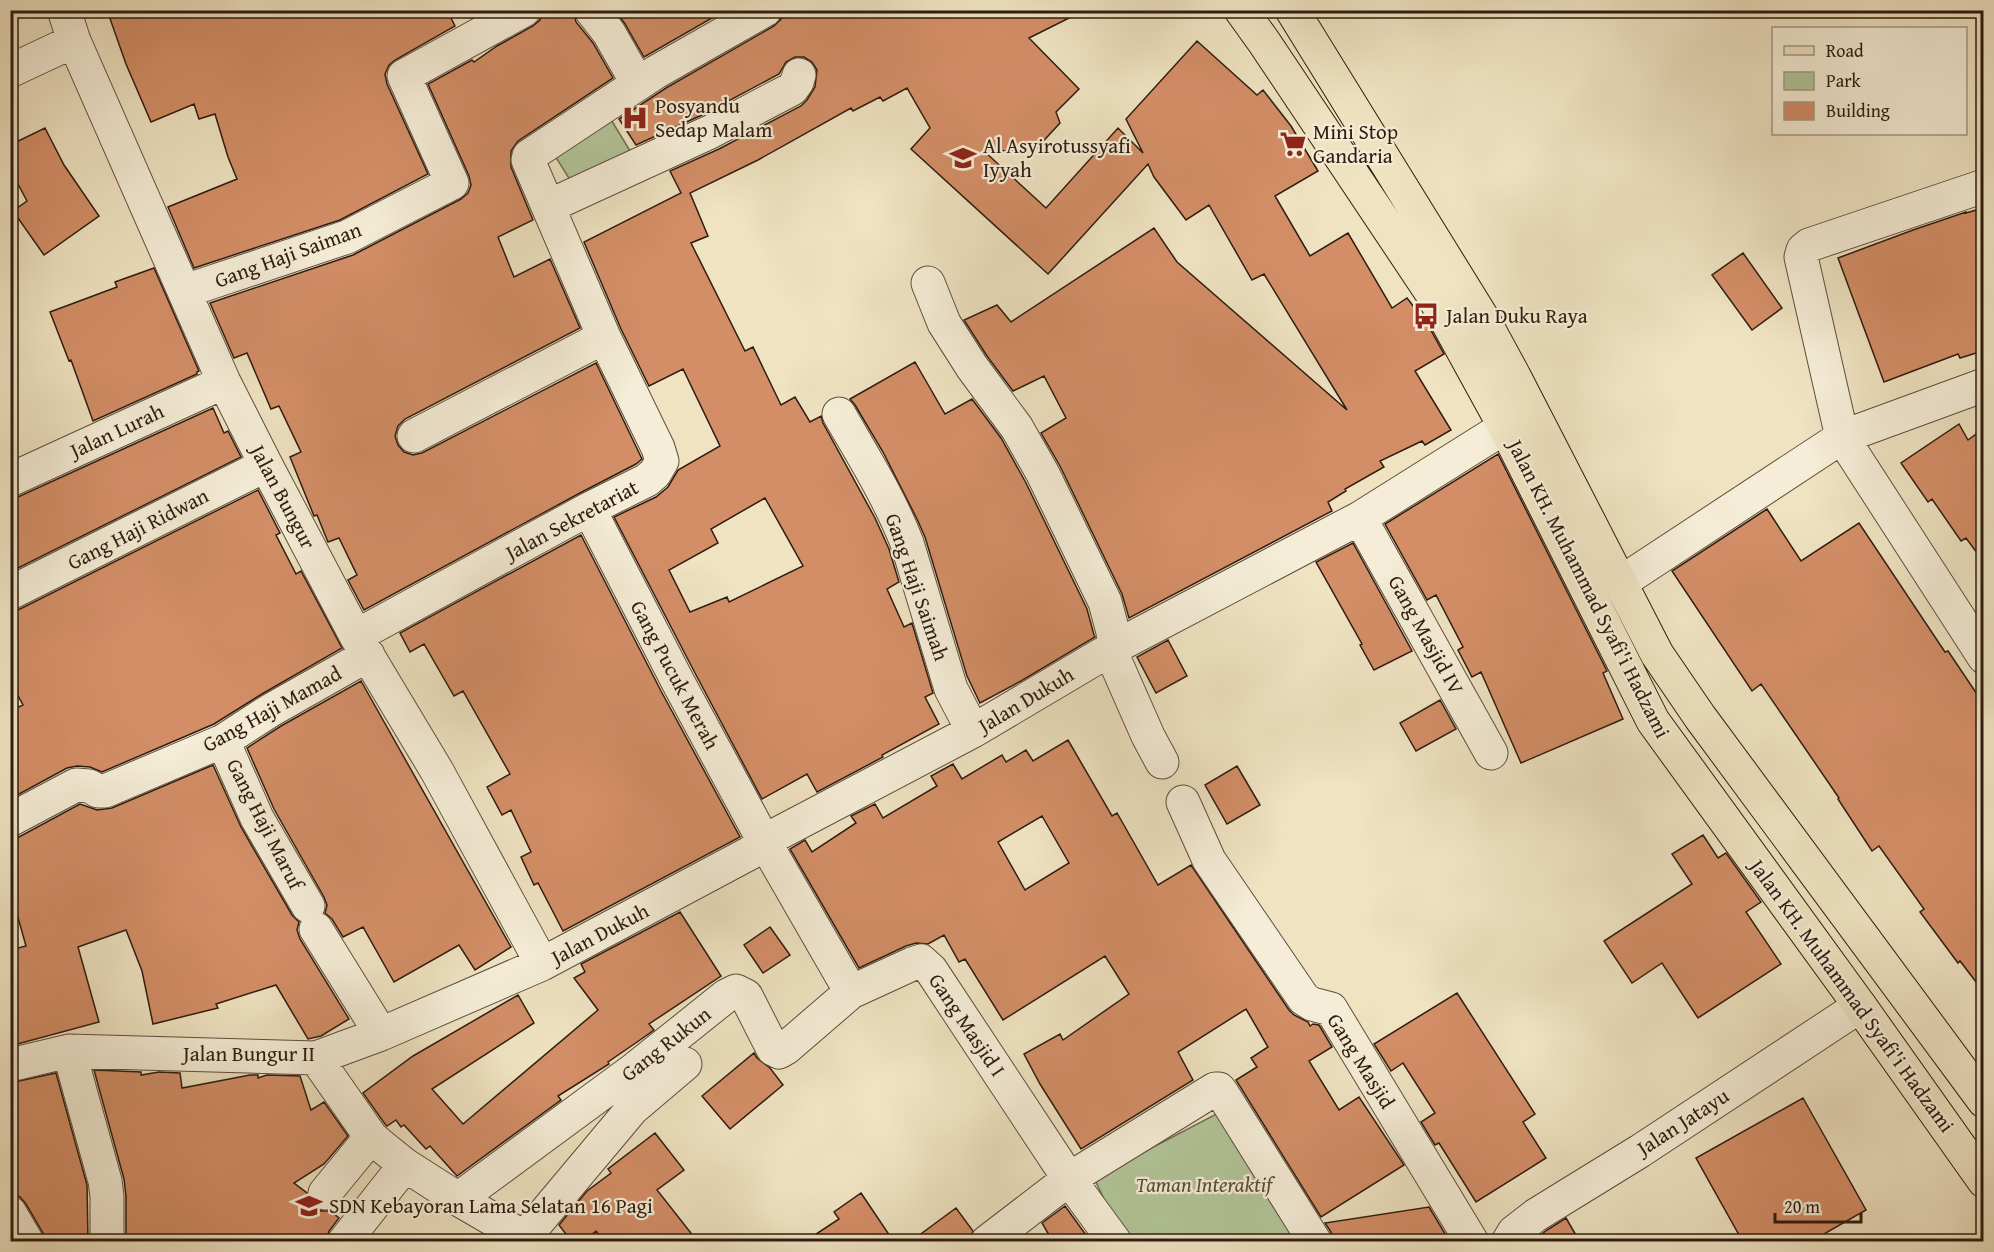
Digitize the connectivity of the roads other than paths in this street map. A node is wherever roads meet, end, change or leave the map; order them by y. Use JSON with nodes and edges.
{"nodes":[{"id":1,"x":64,"y":10,"type":"edge"},
{"id":2,"x":591,"y":10,"type":"edge"},
{"id":3,"x":765,"y":10,"type":"edge"},
{"id":4,"x":1240,"y":10,"type":"edge"},
{"id":5,"x":1292,"y":10,"type":"edge"},
{"id":6,"x":504,"y":16,"type":"edge"},
{"id":7,"x":74,"y":41,"type":"junction"},
{"id":8,"x":10,"y":71,"type":"edge"},
{"id":9,"x":799,"y":75,"type":"dead end"},
{"id":10,"x":638,"y":84,"type":"junction"},
{"id":11,"x":1983,"y":186,"type":"edge"},
{"id":12,"x":549,"y":206,"type":"junction"},
{"id":13,"x":928,"y":284,"type":"dead end"},
{"id":14,"x":185,"y":291,"type":"junction"},
{"id":15,"x":604,"y":337,"type":"junction"},
{"id":16,"x":224,"y":382,"type":"junction"},
{"id":17,"x":1983,"y":385,"type":"edge"},
{"id":18,"x":839,"y":414,"type":"dead end"},
{"id":19,"x":1505,"y":427,"type":"junction"},
{"id":20,"x":414,"y":436,"type":"dead end"},
{"id":21,"x":1842,"y":437,"type":"junction"},
{"id":22,"x":266,"y":465,"type":"junction"},
{"id":23,"x":10,"y":480,"type":"edge"},
{"id":24,"x":589,"y":509,"type":"junction"},
{"id":25,"x":1360,"y":518,"type":"junction"},
{"id":26,"x":1620,"y":583,"type":"junction"},
{"id":27,"x":10,"y":593,"type":"edge"},
{"id":28,"x":362,"y":646,"type":"junction"},
{"id":29,"x":1113,"y":648,"type":"junction"},
{"id":30,"x":1983,"y":657,"type":"edge"},
{"id":31,"x":974,"y":731,"type":"junction"},
{"id":32,"x":223,"y":741,"type":"junction"},
{"id":33,"x":1491,"y":753,"type":"dead end"},
{"id":34,"x":1162,"y":762,"type":"dead end"},
{"id":35,"x":1183,"y":802,"type":"dead end"},
{"id":36,"x":10,"y":820,"type":"edge"},
{"id":37,"x":764,"y":841,"type":"junction"},
{"id":38,"x":542,"y":964,"type":"junction"},
{"id":39,"x":851,"y":992,"type":"junction"},
{"id":40,"x":1860,"y":1006,"type":"junction"},
{"id":41,"x":381,"y":1034,"type":"junction"},
{"id":42,"x":69,"y":1051,"type":"junction"},
{"id":43,"x":316,"y":1058,"type":"junction"},
{"id":44,"x":685,"y":1064,"type":"dead end"},
{"id":45,"x":10,"y":1065,"type":"edge"},
{"id":46,"x":1983,"y":1101,"type":"edge"},
{"id":47,"x":371,"y":1137,"type":"junction"},
{"id":48,"x":405,"y":1165,"type":"junction"},
{"id":49,"x":1069,"y":1179,"type":"junction"},
{"id":50,"x":1983,"y":1180,"type":"edge"},
{"id":51,"x":325,"y":1193,"type":"dead end"},
{"id":52,"x":458,"y":1199,"type":"junction"},
{"id":53,"x":10,"y":1213,"type":"edge"},
{"id":54,"x":528,"y":1240,"type":"edge"},
{"id":55,"x":27,"y":1242,"type":"edge"},
{"id":56,"x":107,"y":1242,"type":"edge"},
{"id":57,"x":344,"y":1242,"type":"edge"},
{"id":58,"x":987,"y":1242,"type":"edge"},
{"id":59,"x":1115,"y":1242,"type":"edge"},
{"id":60,"x":1315,"y":1242,"type":"edge"},
{"id":61,"x":1472,"y":1242,"type":"edge"},
{"id":62,"x":1508,"y":1242,"type":"edge"}],
"edges":[{"from":1,"to":7,"type":"street","name":"Jalan Bungur"},
{"from":2,"to":10,"type":"street"},
{"from":3,"to":10,"type":"street"},
{"from":4,"to":19,"type":"main road","name":"Jalan KH. Muhammad Syafi'i Hadzami"},
{"from":5,"to":26,"type":"main road","name":"Jalan KH. Muhammad Syafi'i Hadzami"},
{"from":6,"to":14,"type":"street","name":"Gang Haji Saiman"},
{"from":7,"to":8,"type":"street"},
{"from":7,"to":14,"type":"street","name":"Jalan Bungur"},
{"from":9,"to":12,"type":"street"},
{"from":10,"to":12,"type":"street","name":"Jalan Sekretariat"},
{"from":11,"to":21,"type":"street"},
{"from":12,"to":15,"type":"street","name":"Jalan Sekretariat"},
{"from":13,"to":29,"type":"street"},
{"from":14,"to":16,"type":"street","name":"Jalan Bungur"},
{"from":15,"to":20,"type":"street"},
{"from":15,"to":24,"type":"street","name":"Jalan Sekretariat"},
{"from":16,"to":22,"type":"street","name":"Jalan Bungur"},
{"from":16,"to":23,"type":"street","name":"Jalan Lurah"},
{"from":17,"to":21,"type":"street"},
{"from":18,"to":31,"type":"street","name":"Gang Haji Saimah"},
{"from":19,"to":25,"type":"street","name":"Jalan Dukuh"},
{"from":19,"to":40,"type":"main road","name":"Jalan KH. Muhammad Syafi'i Hadzami"},
{"from":21,"to":26,"type":"street"},
{"from":21,"to":30,"type":"street"},
{"from":22,"to":27,"type":"street","name":"Gang Haji Ridwan"},
{"from":22,"to":28,"type":"street","name":"Jalan Bungur"},
{"from":24,"to":28,"type":"street","name":"Jalan Sekretariat"},
{"from":24,"to":37,"type":"street","name":"Gang Pucuk Merah"},
{"from":25,"to":29,"type":"street","name":"Jalan Dukuh"},
{"from":25,"to":33,"type":"street","name":"Gang Masjid IV"},
{"from":26,"to":46,"type":"main road","name":"Jalan KH. Muhammad Syafi'i Hadzami"},
{"from":28,"to":32,"type":"street","name":"Gang Haji Mamad"},
{"from":28,"to":38,"type":"street","name":"Jalan Bungur"},
{"from":29,"to":31,"type":"street","name":"Jalan Dukuh"},
{"from":29,"to":34,"type":"street"},
{"from":31,"to":37,"type":"street","name":"Jalan Dukuh"},
{"from":32,"to":36,"type":"street","name":"Gang Haji Mamad"},
{"from":32,"to":41,"type":"street","name":"Gang Haji Maruf"},
{"from":35,"to":61,"type":"street","name":"Gang Masjid"},
{"from":37,"to":38,"type":"street","name":"Jalan Dukuh"},
{"from":37,"to":39,"type":"street"},
{"from":38,"to":41,"type":"street","name":"Jalan Bungur II"},
{"from":39,"to":49,"type":"street","name":"Gang Masjid I"},
{"from":39,"to":52,"type":"street","name":"Gang Rukun"},
{"from":40,"to":50,"type":"main road","name":"Jalan KH. Muhammad Syafi'i Hadzami"},
{"from":40,"to":62,"type":"street","name":"Jalan Jatayu"},
{"from":41,"to":43,"type":"street","name":"Jalan Bungur II"},
{"from":42,"to":43,"type":"street","name":"Jalan Bungur II"},
{"from":42,"to":45,"type":"street","name":"Jalan Bungur II"},
{"from":42,"to":56,"type":"street"},
{"from":43,"to":47,"type":"street"},
{"from":44,"to":54,"type":"street"},
{"from":47,"to":48,"type":"street"},
{"from":47,"to":51,"type":"street"},
{"from":48,"to":52,"type":"street"},
{"from":48,"to":57,"type":"street"},
{"from":49,"to":58,"type":"street"},
{"from":49,"to":59,"type":"street"},
{"from":49,"to":60,"type":"street"},
{"from":52,"to":54,"type":"street"},
{"from":53,"to":55,"type":"street"}]}
